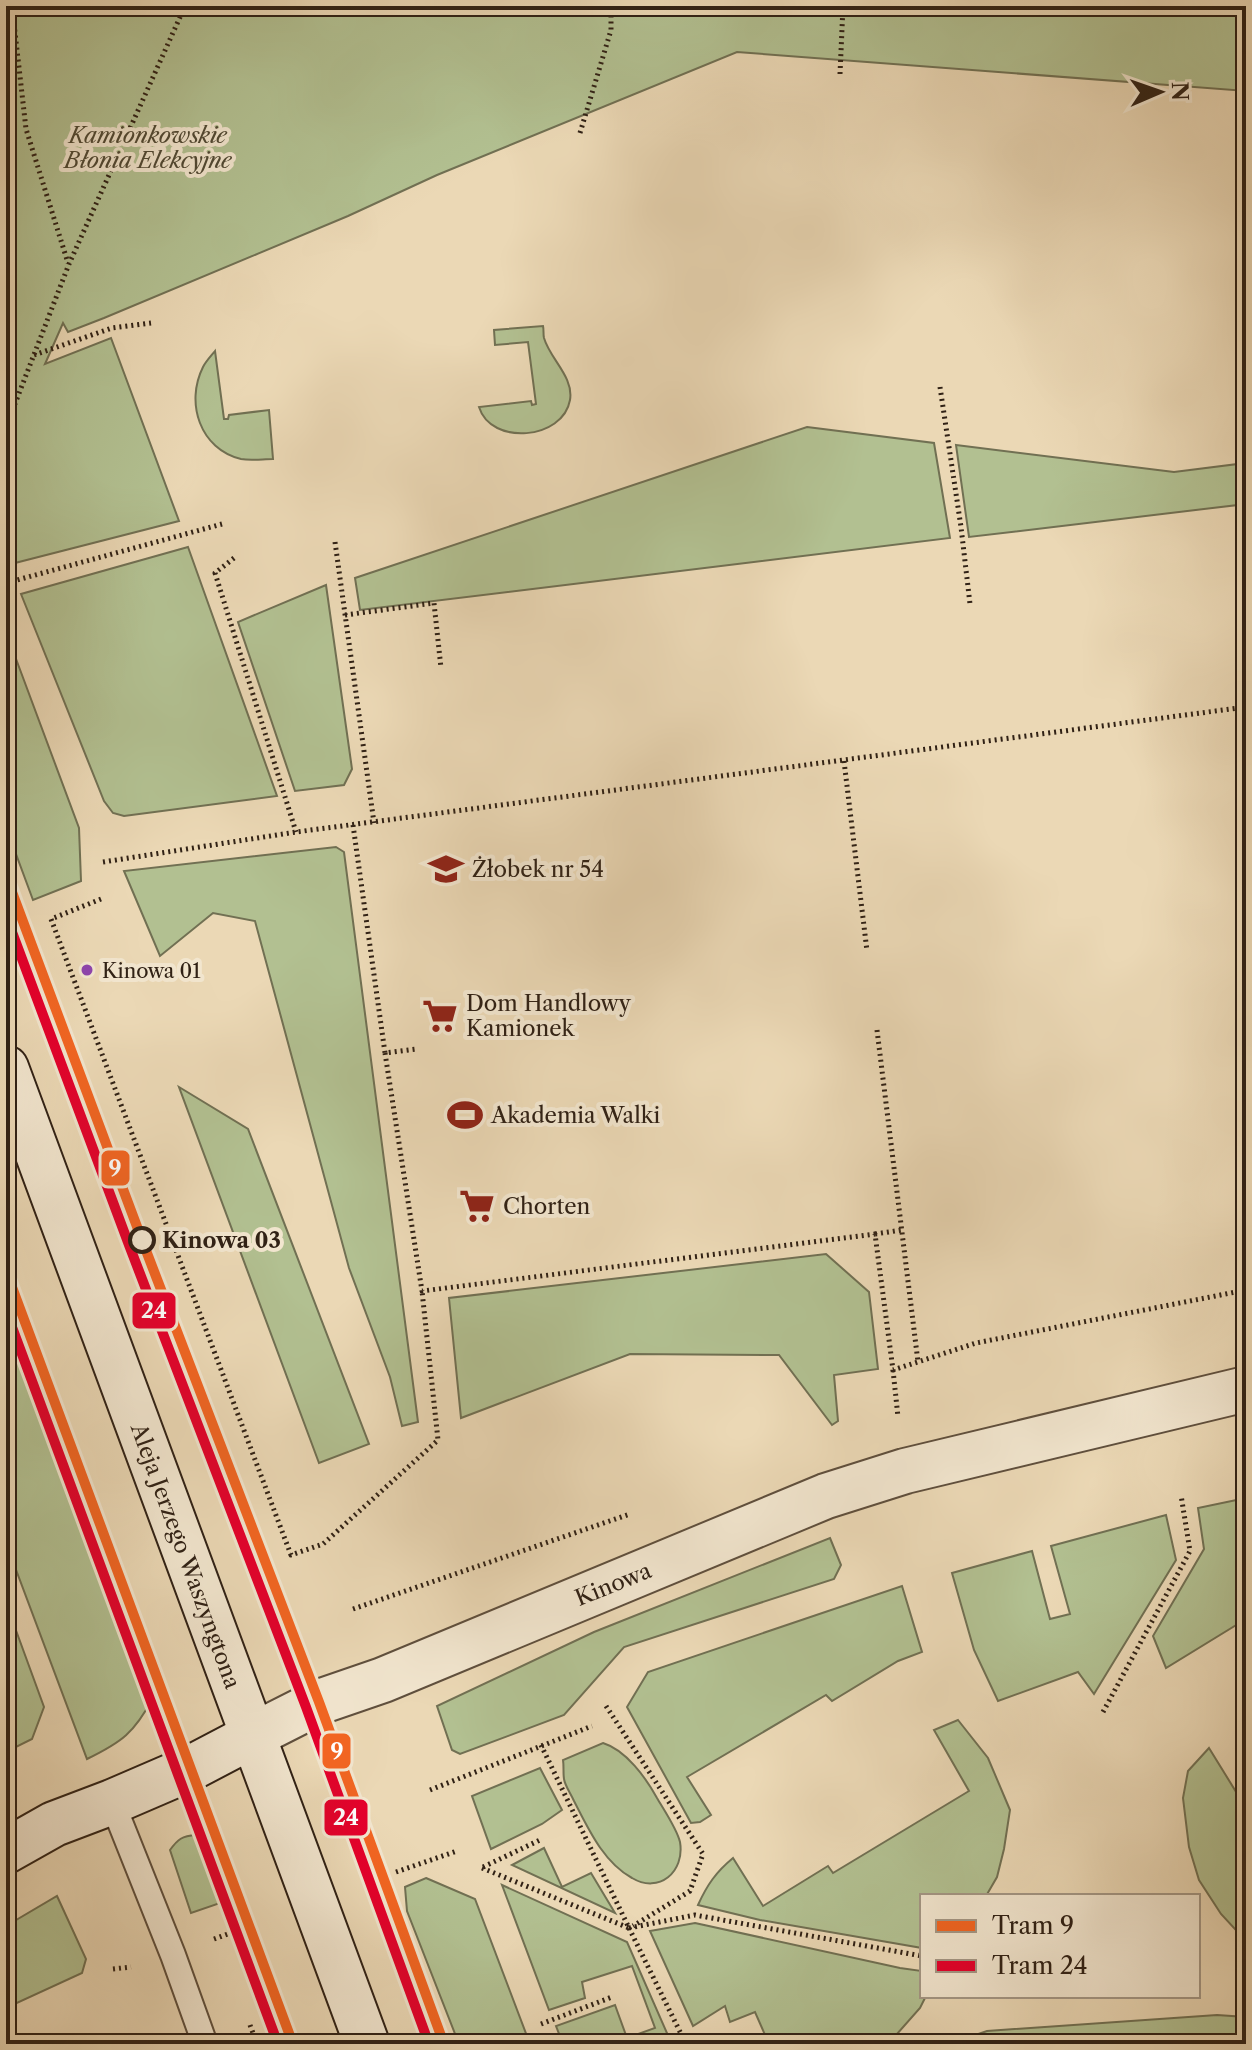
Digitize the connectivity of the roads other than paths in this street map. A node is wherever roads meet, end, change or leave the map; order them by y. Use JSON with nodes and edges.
{"nodes":[{"id":1,"x":6,"y":1068,"type":"edge"},
{"id":2,"x":1246,"y":1389,"type":"edge"},
{"id":3,"x":252,"y":1736,"type":"junction"},
{"id":4,"x":112,"y":1802,"type":"junction"},
{"id":5,"x":6,"y":1851,"type":"edge"},
{"id":6,"x":205,"y":2044,"type":"edge"},
{"id":7,"x":367,"y":2044,"type":"edge"}],
"edges":[{"from":1,"to":3,"type":"street","name":"Aleja Jerzego Waszyngtona"},
{"from":2,"to":3,"type":"street","name":"Kinowa"},
{"from":3,"to":4,"type":"street","name":"Kinowa"},
{"from":3,"to":7,"type":"street","name":"Aleja Jerzego Waszyngtona"},
{"from":4,"to":5,"type":"street","name":"Kinowa"},
{"from":4,"to":6,"type":"lane"}]}
